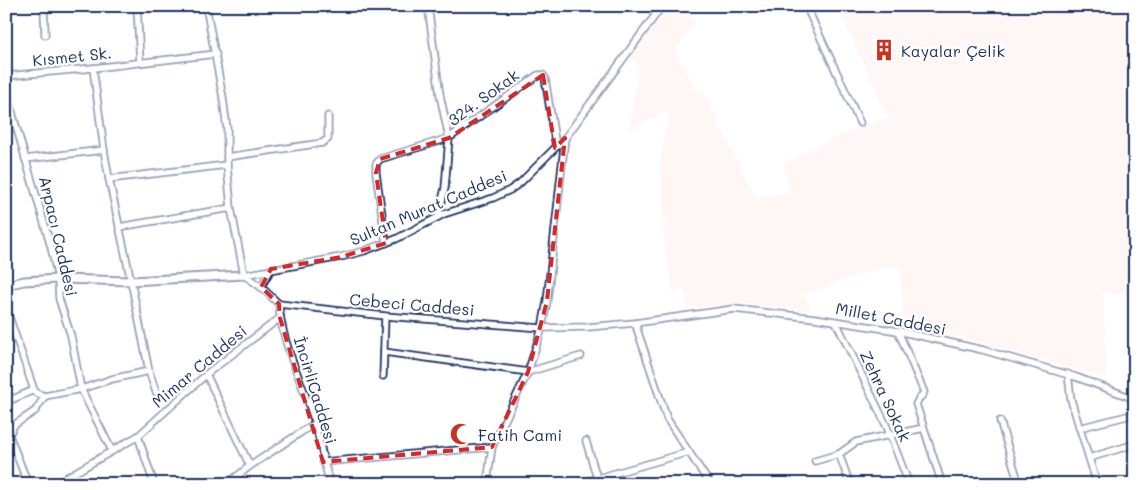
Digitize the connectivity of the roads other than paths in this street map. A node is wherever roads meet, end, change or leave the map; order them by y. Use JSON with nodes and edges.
{"nodes":[{"id":1,"x":6,"y":6,"type":"edge"},
{"id":2,"x":44,"y":6,"type":"edge"},
{"id":3,"x":137,"y":6,"type":"edge"},
{"id":4,"x":206,"y":6,"type":"edge"},
{"id":5,"x":428,"y":6,"type":"edge"},
{"id":6,"x":662,"y":6,"type":"edge"},
{"id":7,"x":806,"y":6,"type":"edge"},
{"id":8,"x":6,"y":10,"type":"edge"},
{"id":9,"x":45,"y":35,"type":"dead end"},
{"id":10,"x":216,"y":54,"type":"junction"},
{"id":11,"x":140,"y":62,"type":"junction"},
{"id":12,"x":93,"y":68,"type":"junction"},
{"id":13,"x":6,"y":76,"type":"edge"},
{"id":14,"x":6,"y":91,"type":"edge"},
{"id":15,"x":328,"y":116,"type":"dead end"},
{"id":16,"x":860,"y":123,"type":"dead end"},
{"id":17,"x":449,"y":138,"type":"junction"},
{"id":18,"x":565,"y":138,"type":"junction"},
{"id":19,"x":556,"y":148,"type":"junction"},
{"id":20,"x":104,"y":150,"type":"junction"},
{"id":21,"x":227,"y":157,"type":"junction"},
{"id":22,"x":25,"y":159,"type":"junction"},
{"id":23,"x":227,"y":164,"type":"junction"},
{"id":24,"x":109,"y":179,"type":"junction"},
{"id":25,"x":231,"y":208,"type":"junction"},
{"id":26,"x":438,"y":217,"type":"junction"},
{"id":27,"x":119,"y":227,"type":"junction"},
{"id":28,"x":386,"y":243,"type":"junction"},
{"id":29,"x":271,"y":270,"type":"junction"},
{"id":30,"x":244,"y":275,"type":"junction"},
{"id":31,"x":58,"y":279,"type":"junction"},
{"id":32,"x":131,"y":281,"type":"junction"},
{"id":33,"x":6,"y":285,"type":"edge"},
{"id":34,"x":261,"y":287,"type":"junction"},
{"id":35,"x":279,"y":304,"type":"junction"},
{"id":36,"x":6,"y":308,"type":"edge"},
{"id":37,"x":385,"y":316,"type":"junction"},
{"id":38,"x":280,"y":318,"type":"junction"},
{"id":39,"x":836,"y":322,"type":"junction"},
{"id":40,"x":635,"y":323,"type":"junction"},
{"id":41,"x":542,"y":328,"type":"junction"},
{"id":42,"x":898,"y":331,"type":"junction"},
{"id":43,"x":384,"y":352,"type":"junction"},
{"id":44,"x":581,"y":356,"type":"dead end"},
{"id":45,"x":149,"y":371,"type":"junction"},
{"id":46,"x":528,"y":372,"type":"junction"},
{"id":47,"x":206,"y":374,"type":"junction"},
{"id":48,"x":1068,"y":374,"type":"junction"},
{"id":49,"x":383,"y":376,"type":"dead end"},
{"id":50,"x":81,"y":388,"type":"junction"},
{"id":51,"x":34,"y":390,"type":"junction"},
{"id":52,"x":156,"y":392,"type":"dead end"},
{"id":53,"x":45,"y":396,"type":"junction"},
{"id":54,"x":1135,"y":399,"type":"edge"},
{"id":55,"x":6,"y":402,"type":"edge"},
{"id":56,"x":1135,"y":414,"type":"edge"},
{"id":57,"x":1000,"y":421,"type":"dead end"},
{"id":58,"x":315,"y":423,"type":"junction"},
{"id":59,"x":924,"y":428,"type":"junction"},
{"id":60,"x":1079,"y":428,"type":"junction"},
{"id":61,"x":890,"y":434,"type":"junction"},
{"id":62,"x":8,"y":436,"type":"edge"},
{"id":63,"x":138,"y":436,"type":"junction"},
{"id":64,"x":586,"y":441,"type":"dead end"},
{"id":65,"x":1135,"y":444,"type":"edge"},
{"id":66,"x":492,"y":447,"type":"junction"},
{"id":67,"x":112,"y":451,"type":"junction"},
{"id":68,"x":689,"y":452,"type":"junction"},
{"id":69,"x":839,"y":454,"type":"junction"},
{"id":70,"x":1089,"y":458,"type":"junction"},
{"id":71,"x":815,"y":461,"type":"dead end"},
{"id":72,"x":323,"y":462,"type":"junction"},
{"id":73,"x":250,"y":466,"type":"junction"},
{"id":74,"x":596,"y":478,"type":"junction"},
{"id":75,"x":153,"y":483,"type":"edge"},
{"id":76,"x":28,"y":484,"type":"edge"},
{"id":77,"x":55,"y":484,"type":"edge"},
{"id":78,"x":228,"y":484,"type":"edge"},
{"id":79,"x":330,"y":484,"type":"edge"},
{"id":80,"x":487,"y":484,"type":"edge"},
{"id":81,"x":577,"y":484,"type":"edge"},
{"id":82,"x":710,"y":484,"type":"edge"},
{"id":83,"x":850,"y":484,"type":"edge"},
{"id":84,"x":909,"y":484,"type":"edge"},
{"id":85,"x":942,"y":484,"type":"edge"},
{"id":86,"x":1019,"y":484,"type":"edge"},
{"id":87,"x":1096,"y":484,"type":"edge"}],
"edges":[{"from":1,"to":8,"type":"street"},
{"from":2,"to":9,"type":"street"},
{"from":3,"to":11,"type":"street"},
{"from":4,"to":10,"type":"street"},
{"from":5,"to":17,"type":"street"},
{"from":6,"to":18,"type":"street","name":"Sultan Murat Caddesi"},
{"from":7,"to":16,"type":"street"},
{"from":10,"to":11,"type":"street","name":"Kısmet Sk."},
{"from":10,"to":21,"type":"street"},
{"from":11,"to":12,"type":"street","name":"Kısmet Sk."},
{"from":12,"to":13,"type":"street","name":"Kısmet Sk."},
{"from":12,"to":20,"type":"street"},
{"from":14,"to":22,"type":"street","name":"Arpacı Caddesi"},
{"from":15,"to":21,"type":"street"},
{"from":17,"to":19,"type":"street","name":"324. Sokak"},
{"from":17,"to":26,"type":"street"},
{"from":17,"to":28,"type":"street","name":"324. Sokak"},
{"from":18,"to":19,"type":"street","name":"Sultan Murat Caddesi"},
{"from":18,"to":41,"type":"street"},
{"from":19,"to":26,"type":"street","name":"Sultan Murat Caddesi"},
{"from":20,"to":22,"type":"street"},
{"from":20,"to":24,"type":"street"},
{"from":21,"to":23,"type":"street"},
{"from":22,"to":31,"type":"street","name":"Arpacı Caddesi"},
{"from":23,"to":24,"type":"street"},
{"from":23,"to":25,"type":"street"},
{"from":24,"to":27,"type":"street"},
{"from":25,"to":27,"type":"street"},
{"from":25,"to":30,"type":"street"},
{"from":26,"to":28,"type":"street","name":"Sultan Murat Caddesi"},
{"from":27,"to":32,"type":"street"},
{"from":28,"to":29,"type":"street","name":"Sultan Murat Caddesi"},
{"from":29,"to":30,"type":"street","name":"Sultan Murat Caddesi"},
{"from":29,"to":34,"type":"street"},
{"from":30,"to":32,"type":"main road"},
{"from":30,"to":34,"type":"street"},
{"from":31,"to":32,"type":"main road"},
{"from":31,"to":33,"type":"main road"},
{"from":31,"to":50,"type":"street","name":"Arpacı Caddesi"},
{"from":32,"to":45,"type":"street"},
{"from":34,"to":35,"type":"street"},
{"from":35,"to":37,"type":"street","name":"Cebeci Caddesi"},
{"from":35,"to":38,"type":"street","name":"İncirliCaddesi"},
{"from":36,"to":51,"type":"street"},
{"from":37,"to":41,"type":"street","name":"Cebeci Caddesi"},
{"from":37,"to":43,"type":"street"},
{"from":38,"to":47,"type":"street","name":"Mimar Caddesi"},
{"from":38,"to":58,"type":"street","name":"İncirliCaddesi"},
{"from":39,"to":40,"type":"street","name":"Millet Caddesi"},
{"from":39,"to":42,"type":"street","name":"Millet Caddesi"},
{"from":39,"to":61,"type":"street","name":"Zehra Sokak"},
{"from":40,"to":41,"type":"street","name":"Cebeci Caddesi"},
{"from":40,"to":68,"type":"street"},
{"from":41,"to":46,"type":"street"},
{"from":42,"to":48,"type":"street","name":"Millet Caddesi"},
{"from":42,"to":59,"type":"street"},
{"from":43,"to":46,"type":"street"},
{"from":43,"to":49,"type":"street"},
{"from":44,"to":46,"type":"street"},
{"from":45,"to":50,"type":"street"},
{"from":45,"to":52,"type":"street"},
{"from":46,"to":66,"type":"street"},
{"from":47,"to":63,"type":"street","name":"Mimar Caddesi"},
{"from":47,"to":73,"type":"street"},
{"from":48,"to":54,"type":"street","name":"Millet Caddesi"},
{"from":48,"to":60,"type":"street"},
{"from":50,"to":53,"type":"street"},
{"from":50,"to":67,"type":"street","name":"Arpacı Caddesi"},
{"from":51,"to":53,"type":"street"},
{"from":51,"to":55,"type":"street"},
{"from":53,"to":62,"type":"street"},
{"from":56,"to":60,"type":"street"},
{"from":57,"to":86,"type":"street"},
{"from":58,"to":72,"type":"street","name":"İncirliCaddesi"},
{"from":58,"to":73,"type":"street"},
{"from":59,"to":61,"type":"street"},
{"from":59,"to":85,"type":"street"},
{"from":60,"to":70,"type":"street"},
{"from":61,"to":69,"type":"street"},
{"from":61,"to":84,"type":"street","name":"Zehra Sokak"},
{"from":62,"to":76,"type":"street"},
{"from":63,"to":67,"type":"street","name":"Mimar Caddesi"},
{"from":63,"to":75,"type":"street"},
{"from":64,"to":74,"type":"street"},
{"from":65,"to":70,"type":"street"},
{"from":66,"to":72,"type":"street"},
{"from":66,"to":80,"type":"street"},
{"from":67,"to":77,"type":"street"},
{"from":68,"to":74,"type":"street"},
{"from":68,"to":82,"type":"street"},
{"from":69,"to":71,"type":"street"},
{"from":69,"to":83,"type":"street"},
{"from":70,"to":87,"type":"street"},
{"from":72,"to":79,"type":"street","name":"İncirliCaddesi"},
{"from":73,"to":78,"type":"street"},
{"from":74,"to":81,"type":"street"}]}
